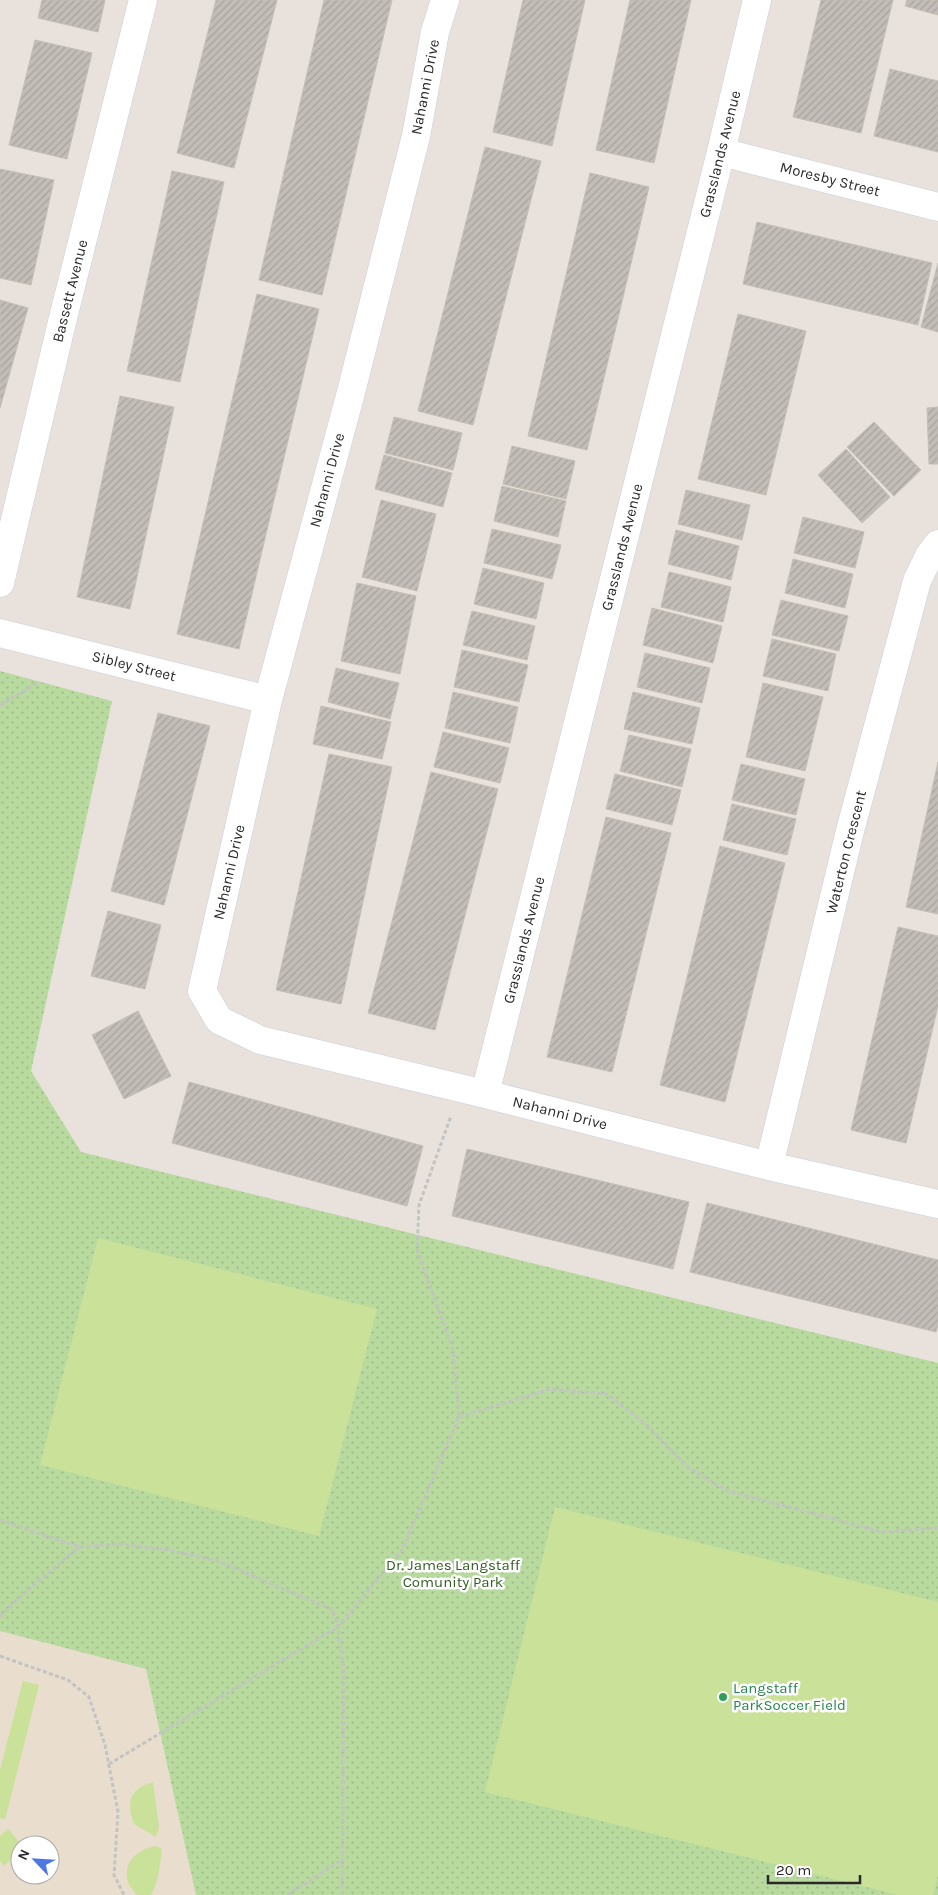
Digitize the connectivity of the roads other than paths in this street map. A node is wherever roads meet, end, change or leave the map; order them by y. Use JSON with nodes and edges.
{"nodes":[{"id":1,"x":143,"y":0,"type":"edge"},
{"id":2,"x":445,"y":0,"type":"edge"},
{"id":3,"x":757,"y":0,"type":"edge"},
{"id":4,"x":721,"y":152,"type":"junction"},
{"id":5,"x":938,"y":207,"type":"edge"},
{"id":6,"x":938,"y":544,"type":"edge"},
{"id":7,"x":0,"y":583,"type":"edge"},
{"id":8,"x":0,"y":633,"type":"edge"},
{"id":9,"x":268,"y":700,"type":"junction"},
{"id":10,"x":485,"y":1094,"type":"junction"},
{"id":11,"x":769,"y":1166,"type":"junction"},
{"id":12,"x":938,"y":1204,"type":"edge"}],
"edges":[{"from":1,"to":7,"type":"street","name":"Bassett Avenue"},
{"from":2,"to":9,"type":"street","name":"Nahanni Drive"},
{"from":3,"to":4,"type":"street","name":"Grasslands Avenue"},
{"from":4,"to":5,"type":"street","name":"Moresby Street"},
{"from":4,"to":10,"type":"street","name":"Grasslands Avenue"},
{"from":6,"to":11,"type":"street","name":"Waterton Crescent"},
{"from":8,"to":9,"type":"street","name":"Sibley Street"},
{"from":9,"to":10,"type":"street","name":"Nahanni Drive"},
{"from":10,"to":11,"type":"street","name":"Nahanni Drive"},
{"from":11,"to":12,"type":"street","name":"Nahanni Drive"}]}
